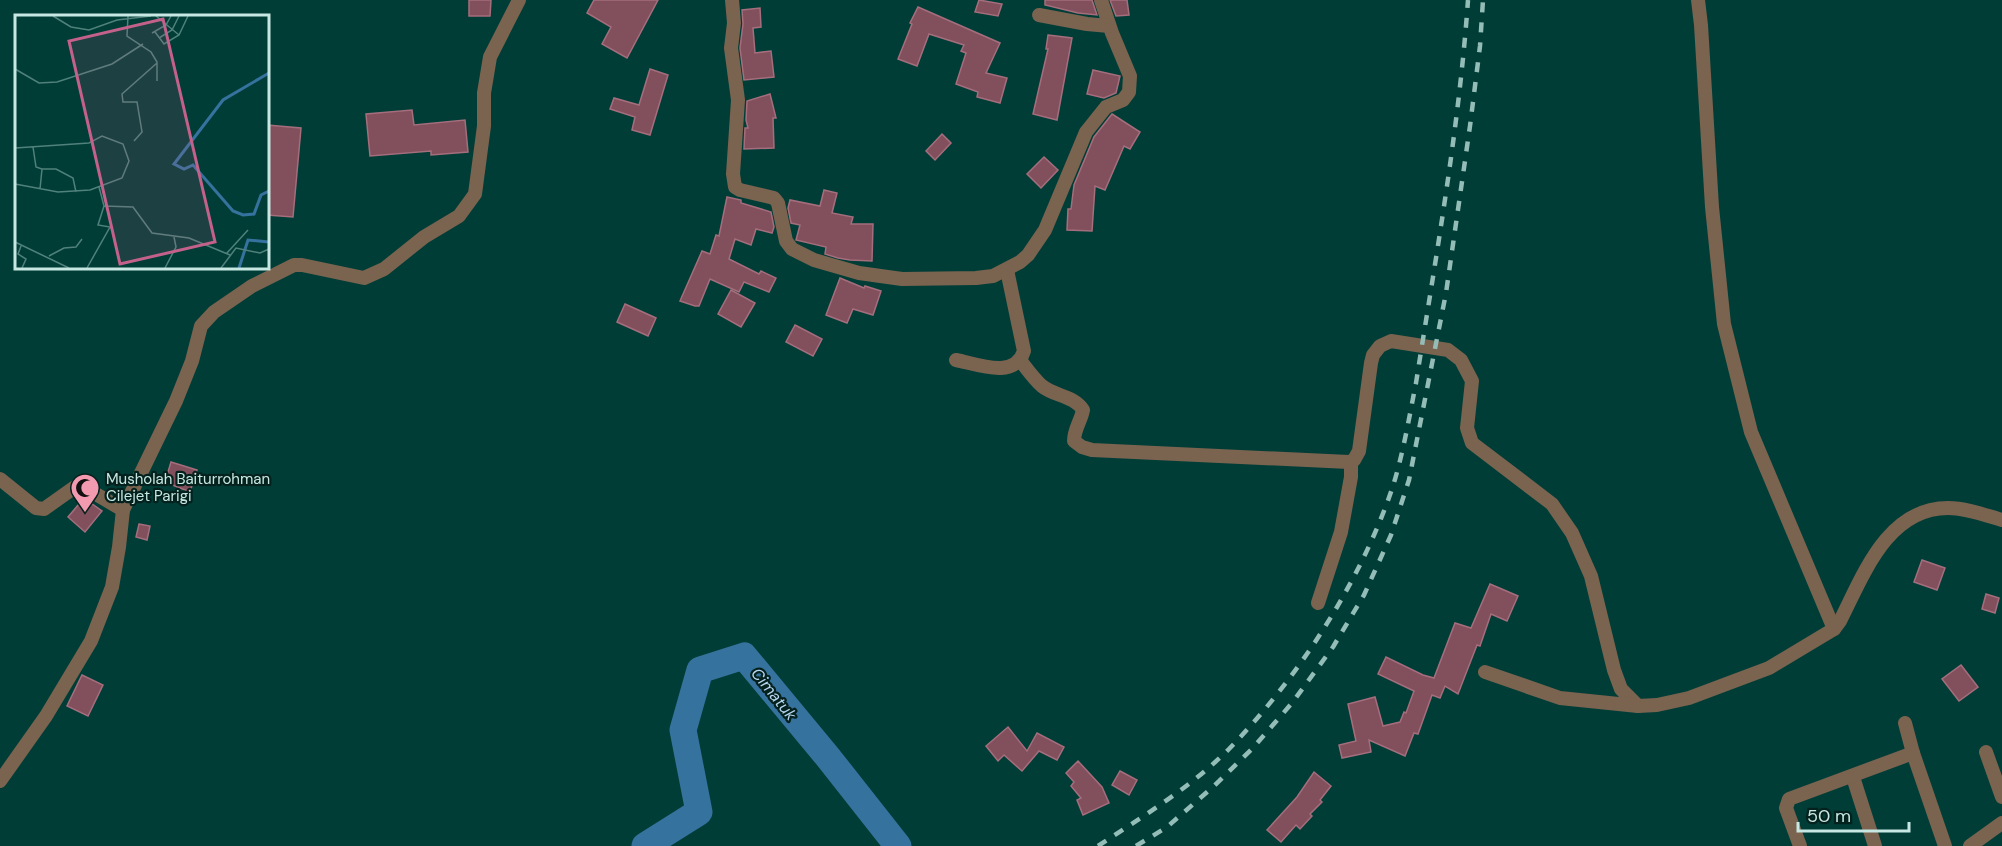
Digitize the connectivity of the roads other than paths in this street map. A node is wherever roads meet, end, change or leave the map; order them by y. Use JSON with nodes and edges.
{"nodes":[{"id":1,"x":519,"y":0,"type":"edge"},
{"id":2,"x":732,"y":0,"type":"edge"},
{"id":3,"x":1101,"y":0,"type":"edge"},
{"id":4,"x":1698,"y":0,"type":"edge"},
{"id":5,"x":1039,"y":15,"type":"dead end"},
{"id":6,"x":1109,"y":26,"type":"junction"},
{"id":7,"x":1007,"y":270,"type":"junction"},
{"id":8,"x":956,"y":360,"type":"dead end"},
{"id":9,"x":1020,"y":360,"type":"junction"},
{"id":10,"x":1351,"y":462,"type":"junction"},
{"id":11,"x":0,"y":479,"type":"edge"},
{"id":12,"x":123,"y":510,"type":"junction"},
{"id":13,"x":2002,"y":520,"type":"edge"},
{"id":14,"x":1318,"y":603,"type":"dead end"},
{"id":15,"x":1834,"y":629,"type":"junction"},
{"id":16,"x":1485,"y":672,"type":"dead end"},
{"id":17,"x":1638,"y":706,"type":"junction"},
{"id":18,"x":1905,"y":723,"type":"dead end"},
{"id":19,"x":1986,"y":752,"type":"dead end"},
{"id":20,"x":1913,"y":753,"type":"junction"},
{"id":21,"x":1853,"y":777,"type":"junction"},
{"id":22,"x":0,"y":781,"type":"edge"},
{"id":23,"x":2002,"y":797,"type":"edge"},
{"id":24,"x":2002,"y":823,"type":"edge"},
{"id":25,"x":1800,"y":846,"type":"edge"},
{"id":26,"x":1875,"y":846,"type":"edge"},
{"id":27,"x":1945,"y":846,"type":"edge"},
{"id":28,"x":1970,"y":846,"type":"edge"}],
"edges":[{"from":1,"to":12,"type":"street"},
{"from":2,"to":7,"type":"street"},
{"from":3,"to":6,"type":"street"},
{"from":4,"to":15,"type":"street"},
{"from":5,"to":6,"type":"street"},
{"from":6,"to":7,"type":"street"},
{"from":7,"to":9,"type":"street"},
{"from":8,"to":9,"type":"street"},
{"from":9,"to":10,"type":"street"},
{"from":10,"to":14,"type":"street"},
{"from":10,"to":17,"type":"street"},
{"from":11,"to":12,"type":"street"},
{"from":12,"to":22,"type":"street"},
{"from":13,"to":15,"type":"street"},
{"from":15,"to":17,"type":"street"},
{"from":16,"to":17,"type":"street"},
{"from":18,"to":20,"type":"street"},
{"from":19,"to":23,"type":"street"},
{"from":20,"to":21,"type":"street"},
{"from":20,"to":27,"type":"street"},
{"from":21,"to":25,"type":"street"},
{"from":21,"to":26,"type":"street"},
{"from":24,"to":28,"type":"street"}]}
